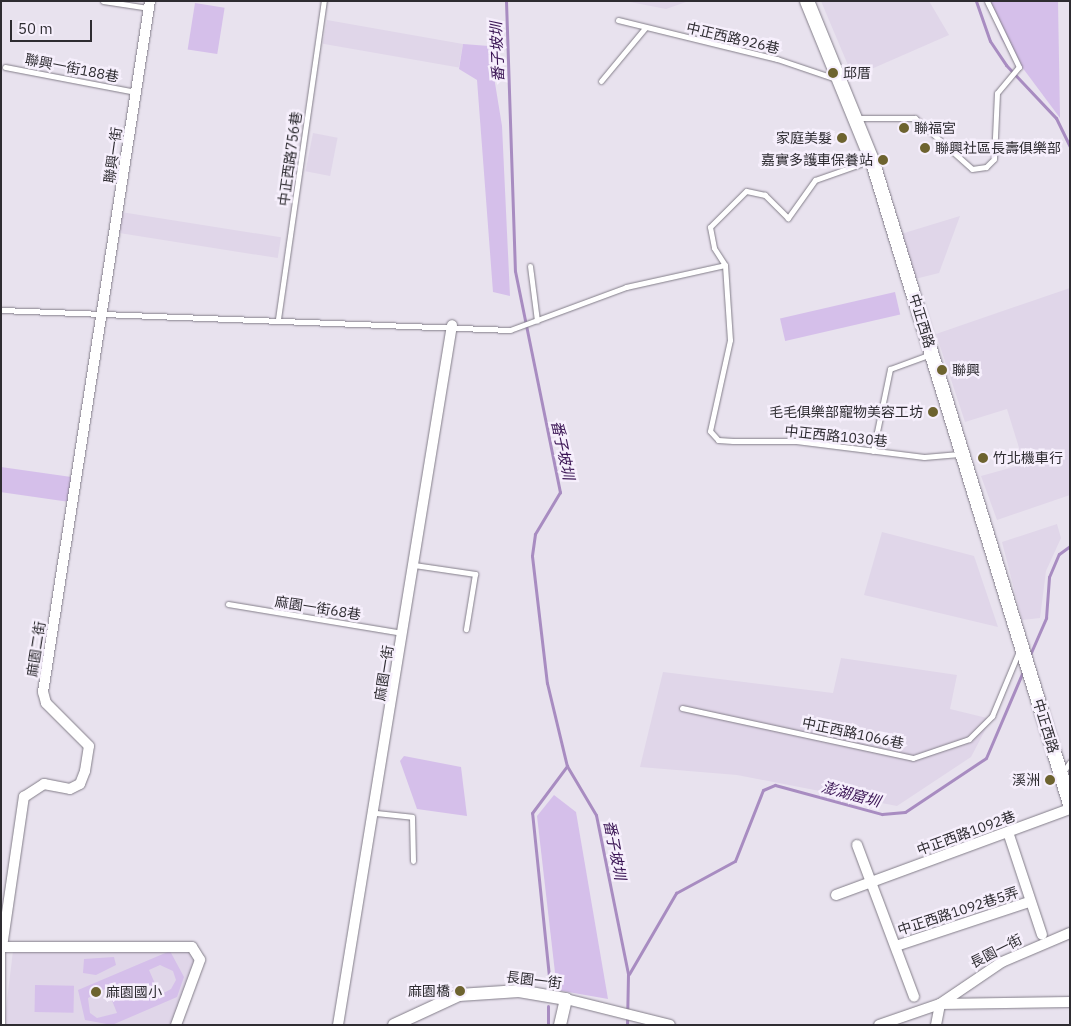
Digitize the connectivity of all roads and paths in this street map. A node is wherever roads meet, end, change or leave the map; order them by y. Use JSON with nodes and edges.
{"nodes":[{"id":1,"x":103,"y":1,"type":"edge"},
{"id":2,"x":324,"y":1,"type":"edge"},
{"id":3,"x":807,"y":1,"type":"edge"},
{"id":4,"x":987,"y":1,"type":"edge"},
{"id":5,"x":150,"y":5,"type":"edge"},
{"id":6,"x":618,"y":20,"type":"dead end"},
{"id":7,"x":645,"y":28,"type":"junction"},
{"id":8,"x":5,"y":66,"type":"dead end"},
{"id":9,"x":601,"y":81,"type":"dead end"},
{"id":10,"x":841,"y":81,"type":"junction"},
{"id":11,"x":136,"y":92,"type":"junction"},
{"id":12,"x":856,"y":118,"type":"junction"},
{"id":13,"x":872,"y":160,"type":"junction"},
{"id":14,"x":725,"y":265,"type":"junction"},
{"id":15,"x":530,"y":266,"type":"dead end"},
{"id":16,"x":1,"y":310,"type":"edge"},
{"id":17,"x":105,"y":313,"type":"junction"},
{"id":18,"x":278,"y":319,"type":"junction"},
{"id":19,"x":537,"y":321,"type":"junction"},
{"id":20,"x":452,"y":325,"type":"junction"},
{"id":21,"x":932,"y":354,"type":"junction"},
{"id":22,"x":873,"y":450,"type":"junction"},
{"id":23,"x":962,"y":454,"type":"junction"},
{"id":24,"x":414,"y":564,"type":"junction"},
{"id":25,"x":228,"y":604,"type":"dead end"},
{"id":26,"x":466,"y":629,"type":"dead end"},
{"id":27,"x":404,"y":633,"type":"junction"},
{"id":28,"x":1022,"y":646,"type":"junction"},
{"id":29,"x":682,"y":708,"type":"dead end"},
{"id":30,"x":1070,"y":762,"type":"edge"},
{"id":31,"x":1061,"y":775,"type":"junction"},
{"id":32,"x":1070,"y":804,"type":"edge"},
{"id":33,"x":1070,"y":809,"type":"edge"},
{"id":34,"x":376,"y":813,"type":"junction"},
{"id":35,"x":1008,"y":832,"type":"junction"},
{"id":36,"x":857,"y":845,"type":"dead end"},
{"id":37,"x":413,"y":861,"type":"dead end"},
{"id":38,"x":871,"y":882,"type":"junction"},
{"id":39,"x":836,"y":895,"type":"dead end"},
{"id":40,"x":1029,"y":902,"type":"junction"},
{"id":41,"x":1070,"y":933,"type":"edge"},
{"id":42,"x":1042,"y":935,"type":"dead end"},
{"id":43,"x":896,"y":946,"type":"junction"},
{"id":44,"x":1,"y":947,"type":"edge"},
{"id":45,"x":914,"y":997,"type":"dead end"},
{"id":46,"x":566,"y":999,"type":"junction"},
{"id":47,"x":1070,"y":1002,"type":"edge"},
{"id":48,"x":940,"y":1004,"type":"junction"},
{"id":49,"x":401,"y":1023,"type":"edge"},
{"id":50,"x":2,"y":1025,"type":"edge"},
{"id":51,"x":176,"y":1025,"type":"edge"},
{"id":52,"x":338,"y":1025,"type":"edge"},
{"id":53,"x":560,"y":1025,"type":"edge"},
{"id":54,"x":670,"y":1025,"type":"edge"},
{"id":55,"x":879,"y":1025,"type":"edge"},
{"id":56,"x":936,"y":1025,"type":"edge"}],
"edges":[{"from":1,"to":5,"type":"lane"},
{"from":2,"to":18,"type":"lane","name":"中正西路756巷"},
{"from":3,"to":10,"type":"main road","name":"中正西路"},
{"from":4,"to":12,"type":"lane"},
{"from":5,"to":11,"type":"street","name":"聯興一街"},
{"from":6,"to":7,"type":"lane","name":"中正西路926巷"},
{"from":7,"to":9,"type":"lane"},
{"from":7,"to":10,"type":"lane","name":"中正西路926巷"},
{"from":8,"to":11,"type":"lane","name":"聯興一街188巷"},
{"from":10,"to":12,"type":"main road","name":"中正西路"},
{"from":11,"to":17,"type":"street","name":"聯興一街"},
{"from":12,"to":13,"type":"main road","name":"中正西路"},
{"from":13,"to":14,"type":"lane"},
{"from":13,"to":21,"type":"main road","name":"中正西路"},
{"from":14,"to":19,"type":"lane"},
{"from":14,"to":22,"type":"lane","name":"中正西路1030巷"},
{"from":15,"to":19,"type":"lane"},
{"from":16,"to":17,"type":"lane"},
{"from":17,"to":18,"type":"lane"},
{"from":17,"to":44,"type":"street","name":"麻園二街"},
{"from":18,"to":20,"type":"lane"},
{"from":19,"to":20,"type":"lane"},
{"from":20,"to":24,"type":"street","name":"麻園一街"},
{"from":21,"to":22,"type":"lane"},
{"from":21,"to":23,"type":"main road","name":"中正西路"},
{"from":22,"to":23,"type":"lane","name":"中正西路1030巷"},
{"from":23,"to":28,"type":"main road","name":"中正西路"},
{"from":24,"to":26,"type":"lane"},
{"from":24,"to":27,"type":"street","name":"麻園一街"},
{"from":25,"to":27,"type":"lane","name":"麻園一街68巷"},
{"from":27,"to":34,"type":"street","name":"麻園一街"},
{"from":28,"to":29,"type":"lane","name":"中正西路1066巷"},
{"from":28,"to":31,"type":"main road","name":"中正西路"},
{"from":30,"to":31,"type":"lane"},
{"from":31,"to":32,"type":"main road","name":"中正西路"},
{"from":33,"to":35,"type":"street","name":"中正西路1092巷"},
{"from":34,"to":37,"type":"lane"},
{"from":34,"to":52,"type":"street","name":"麻園一街"},
{"from":35,"to":38,"type":"street","name":"中正西路1092巷"},
{"from":35,"to":40,"type":"street","name":"中正西路1092巷5弄"},
{"from":36,"to":38,"type":"street"},
{"from":38,"to":39,"type":"street","name":"中正西路1092巷"},
{"from":38,"to":43,"type":"street"},
{"from":40,"to":42,"type":"street","name":"中正西路1092巷5弄"},
{"from":40,"to":43,"type":"street","name":"中正西路1092巷5弄"},
{"from":41,"to":48,"type":"street","name":"長園一街"},
{"from":43,"to":45,"type":"street"},
{"from":44,"to":50,"type":"lane"},
{"from":44,"to":51,"type":"street"},
{"from":46,"to":49,"type":"street","name":"長園一街"},
{"from":46,"to":53,"type":"street"},
{"from":46,"to":54,"type":"street","name":"長園一街"},
{"from":47,"to":48,"type":"street","name":"長園一街"},
{"from":48,"to":55,"type":"street","name":"長園一街"},
{"from":48,"to":56,"type":"street"}]}
